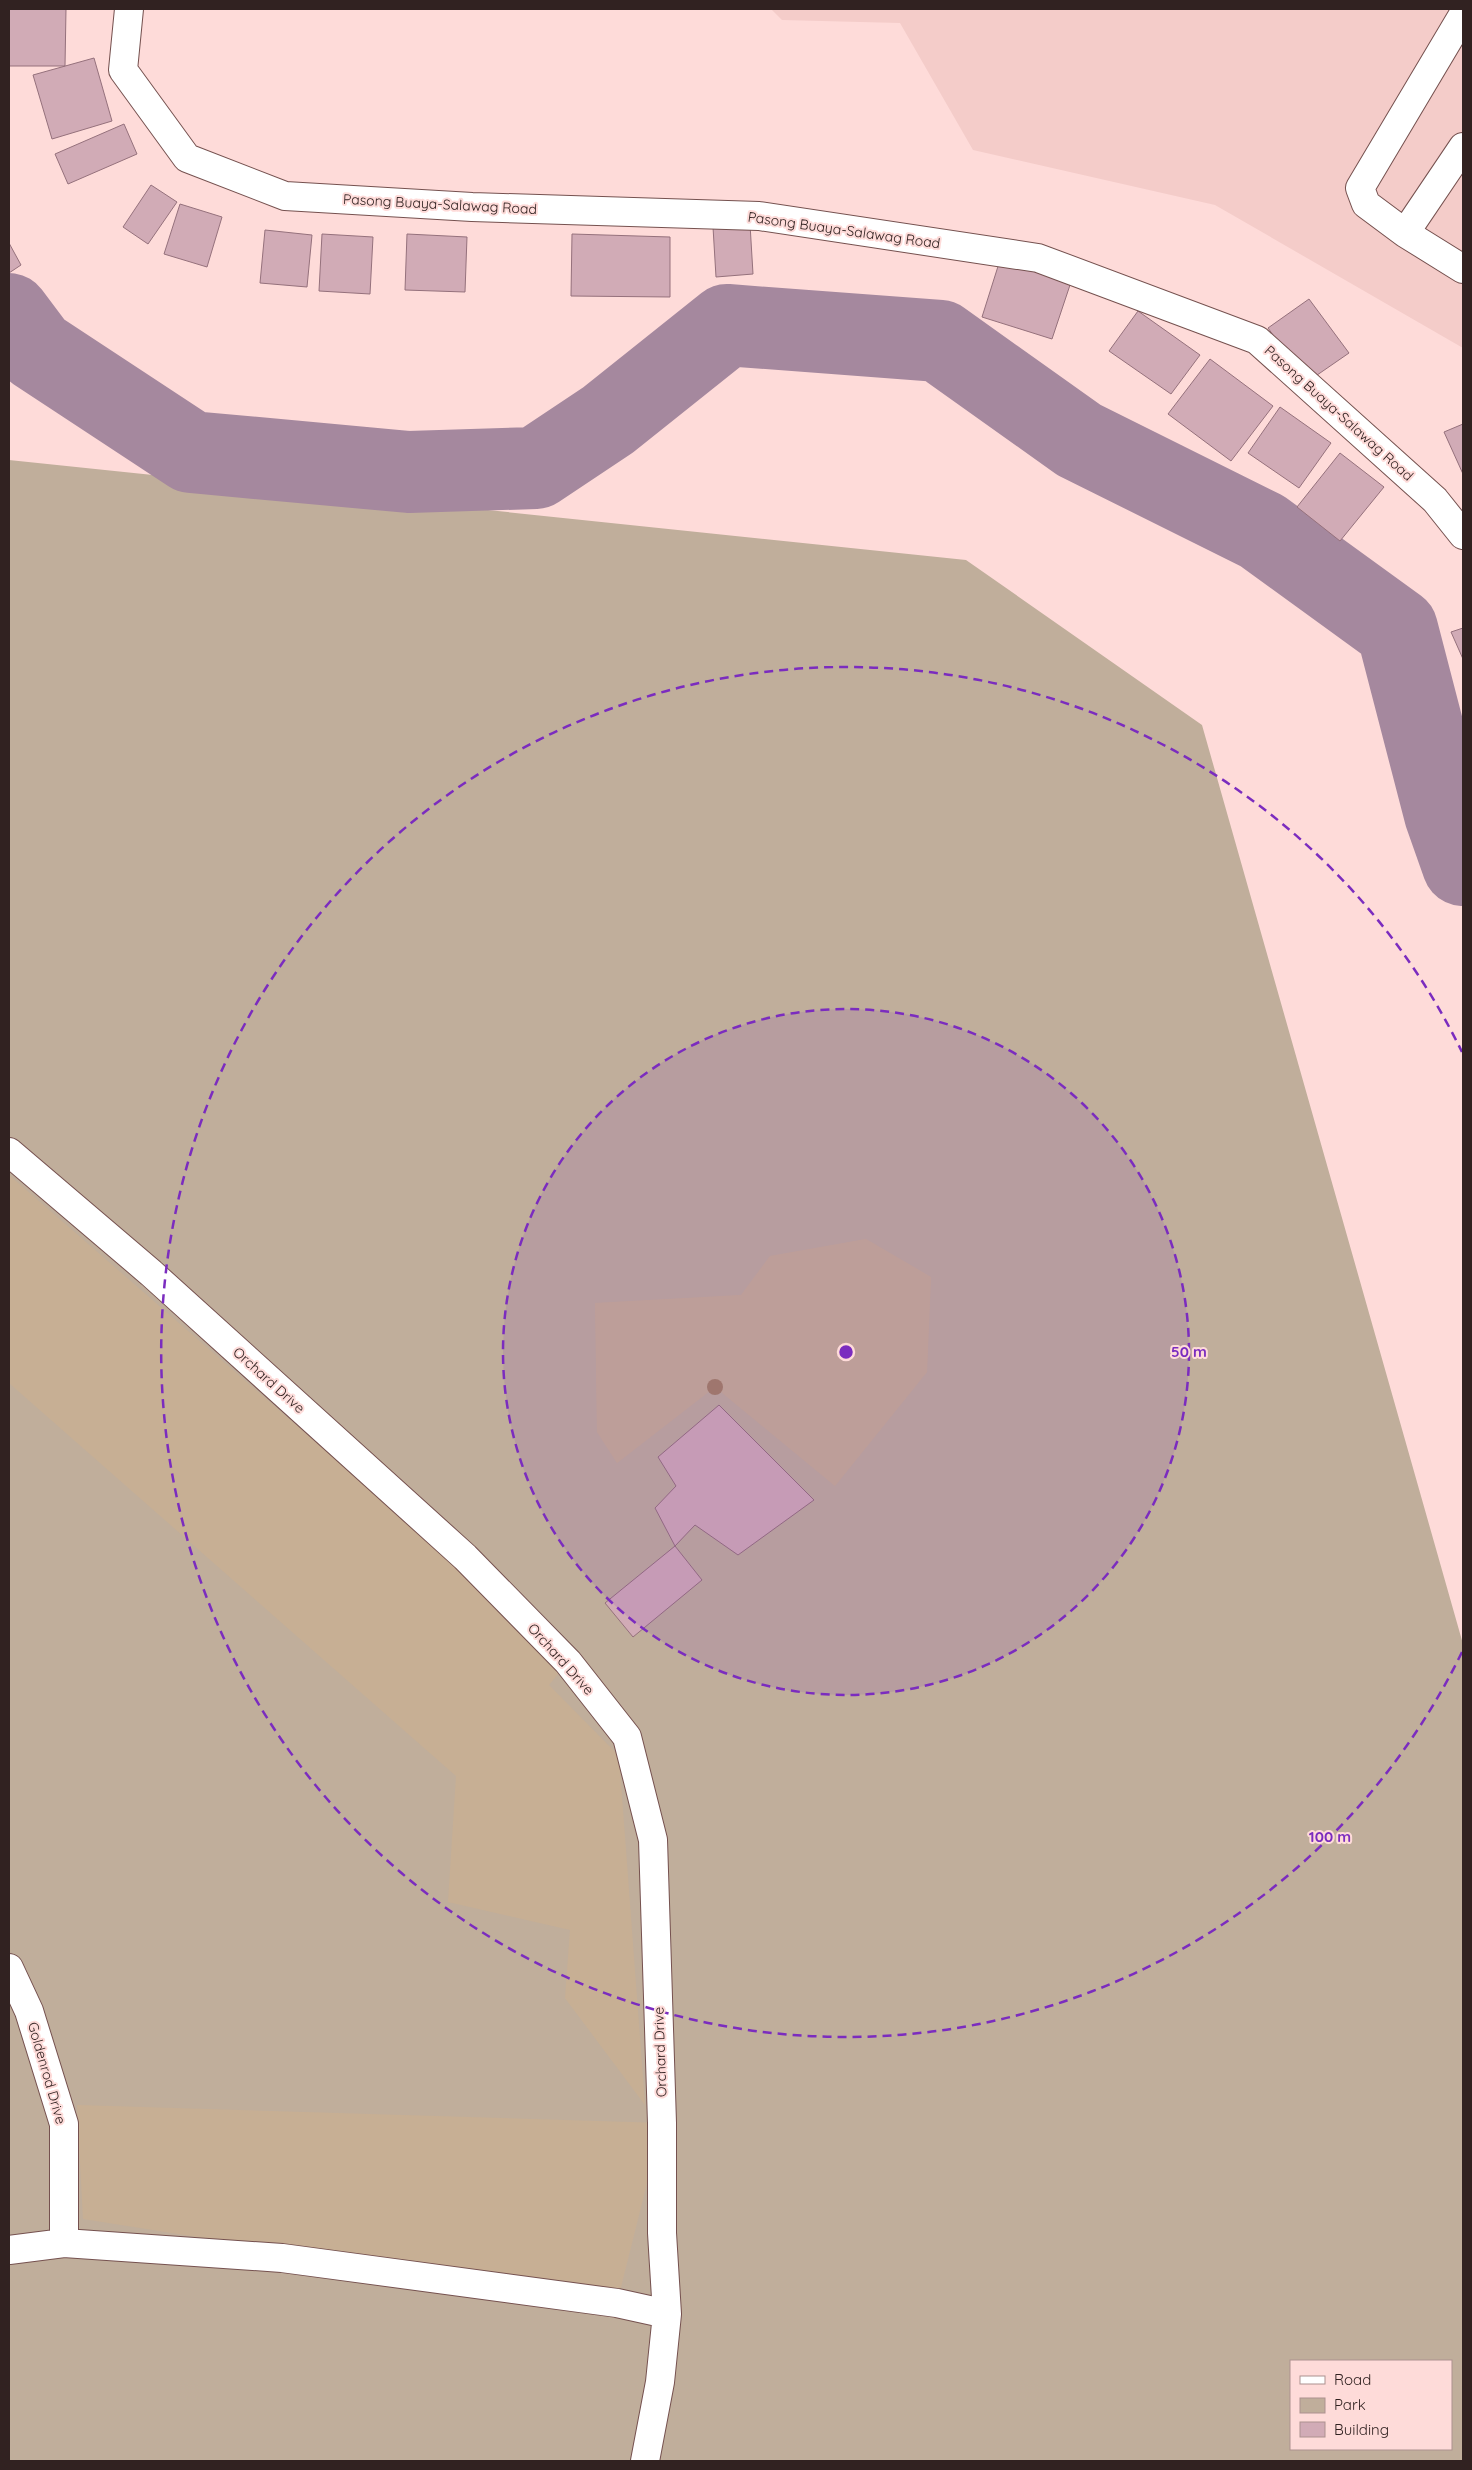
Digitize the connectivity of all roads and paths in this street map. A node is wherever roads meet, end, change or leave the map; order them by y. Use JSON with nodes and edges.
{"nodes":[{"id":1,"x":129,"y":9,"type":"edge"},
{"id":2,"x":1463,"y":14,"type":"edge"},
{"id":3,"x":1463,"y":147,"type":"edge"},
{"id":4,"x":1405,"y":234,"type":"junction"},
{"id":5,"x":1463,"y":269,"type":"edge"},
{"id":6,"x":1463,"y":535,"type":"edge"},
{"id":7,"x":9,"y":1152,"type":"edge"},
{"id":8,"x":9,"y":1968,"type":"edge"},
{"id":9,"x":64,"y":2243,"type":"junction"},
{"id":10,"x":9,"y":2250,"type":"edge"},
{"id":11,"x":667,"y":2314,"type":"junction"},
{"id":12,"x":660,"y":2382,"type":"junction"},
{"id":13,"x":639,"y":2461,"type":"edge"},
{"id":14,"x":645,"y":2461,"type":"edge"}],
"edges":[{"from":1,"to":6,"type":"street","name":"Pasong Buaya-Salawag Road"},
{"from":2,"to":4,"type":"street"},
{"from":3,"to":4,"type":"street"},
{"from":4,"to":5,"type":"street"},
{"from":7,"to":11,"type":"street","name":"Orchard Drive"},
{"from":8,"to":9,"type":"street","name":"Goldenrod Drive"},
{"from":9,"to":10,"type":"street"},
{"from":9,"to":11,"type":"street"},
{"from":11,"to":12,"type":"street","name":"Orchard Drive"},
{"from":12,"to":13,"type":"street","name":"Orchard Drive"},
{"from":12,"to":14,"type":"street","name":"Orchard Drive"}]}
